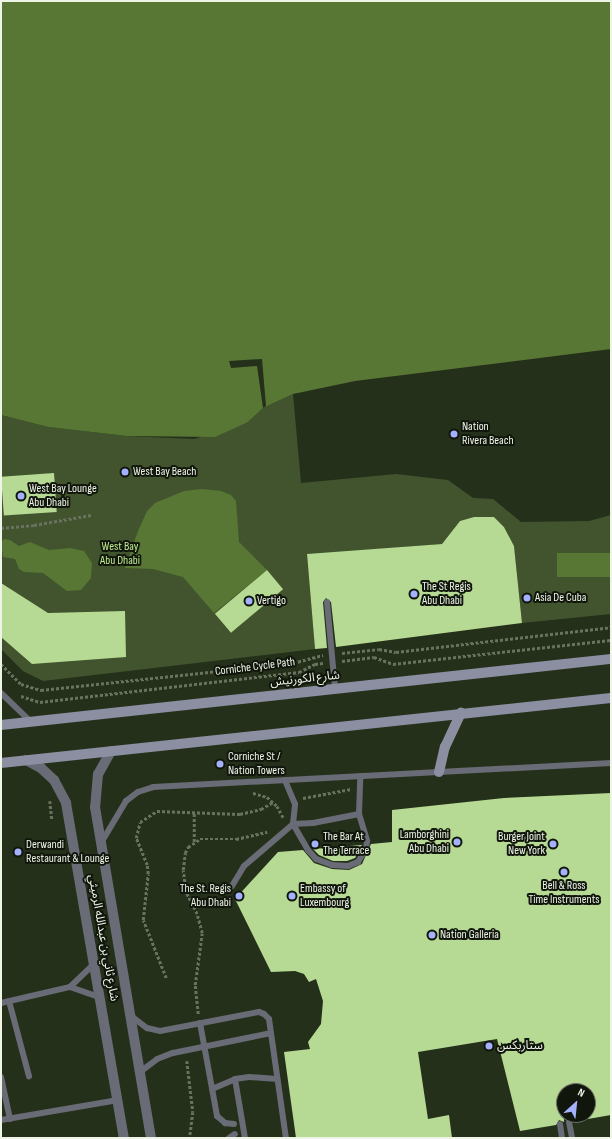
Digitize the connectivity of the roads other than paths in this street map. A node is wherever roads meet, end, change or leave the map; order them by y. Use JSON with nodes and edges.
{"nodes":[{"id":1,"x":327,"y":602,"type":"dead end"},
{"id":2,"x":611,"y":659,"type":"edge"},
{"id":3,"x":335,"y":689,"type":"junction"},
{"id":4,"x":1,"y":693,"type":"edge"},
{"id":5,"x":611,"y":698,"type":"edge"},
{"id":6,"x":460,"y":712,"type":"junction"},
{"id":7,"x":31,"y":722,"type":"junction"},
{"id":8,"x":1,"y":725,"type":"edge"},
{"id":9,"x":111,"y":750,"type":"junction"},
{"id":10,"x":26,"y":760,"type":"junction"},
{"id":11,"x":1,"y":763,"type":"edge"},
{"id":12,"x":611,"y":764,"type":"edge"},
{"id":13,"x":439,"y":772,"type":"junction"},
{"id":14,"x":360,"y":776,"type":"junction"},
{"id":15,"x":285,"y":780,"type":"junction"},
{"id":16,"x":359,"y":814,"type":"junction"},
{"id":17,"x":293,"y":824,"type":"junction"},
{"id":18,"x":101,"y":843,"type":"junction"},
{"id":19,"x":232,"y":886,"type":"dead end"},
{"id":20,"x":94,"y":964,"type":"junction"},
{"id":21,"x":70,"y":987,"type":"junction"},
{"id":22,"x":100,"y":997,"type":"junction"},
{"id":23,"x":9,"y":1001,"type":"junction"},
{"id":24,"x":1,"y":1003,"type":"edge"},
{"id":25,"x":131,"y":1016,"type":"junction"},
{"id":26,"x":200,"y":1023,"type":"junction"},
{"id":27,"x":271,"y":1033,"type":"junction"},
{"id":28,"x":204,"y":1047,"type":"junction"},
{"id":29,"x":140,"y":1072,"type":"junction"},
{"id":30,"x":29,"y":1076,"type":"dead end"},
{"id":31,"x":1,"y":1077,"type":"edge"},
{"id":32,"x":235,"y":1079,"type":"junction"},
{"id":33,"x":277,"y":1079,"type":"junction"},
{"id":34,"x":212,"y":1089,"type":"junction"},
{"id":35,"x":118,"y":1100,"type":"junction"},
{"id":36,"x":10,"y":1119,"type":"junction"},
{"id":37,"x":1,"y":1120,"type":"edge"},
{"id":38,"x":569,"y":1123,"type":"edge"},
{"id":39,"x":234,"y":1124,"type":"dead end"},
{"id":40,"x":560,"y":1124,"type":"dead end"},
{"id":41,"x":124,"y":1138,"type":"edge"},
{"id":42,"x":151,"y":1138,"type":"edge"},
{"id":43,"x":245,"y":1138,"type":"edge"},
{"id":44,"x":286,"y":1138,"type":"edge"},
{"id":45,"x":562,"y":1138,"type":"edge"},
{"id":46,"x":572,"y":1138,"type":"edge"}],
"edges":[{"from":1,"to":3,"type":"lane"},
{"from":2,"to":3,"type":"main road","name":"شارع الكورنيش"},
{"from":3,"to":7,"type":"main road","name":"شارع الكورنيش"},
{"from":4,"to":7,"type":"lane"},
{"from":5,"to":6,"type":"main road"},
{"from":6,"to":9,"type":"main road"},
{"from":6,"to":13,"type":"main road"},
{"from":7,"to":8,"type":"main road","name":"شارع الكورنيش"},
{"from":9,"to":10,"type":"main road"},
{"from":9,"to":18,"type":"street","name":"شارع ثاني بن عبدالله الرميثي"},
{"from":10,"to":11,"type":"main road"},
{"from":10,"to":20,"type":"street","name":"شارع ثاني بن عبدالله الرميثي"},
{"from":12,"to":13,"type":"lane"},
{"from":13,"to":14,"type":"lane"},
{"from":14,"to":15,"type":"lane"},
{"from":14,"to":16,"type":"lane"},
{"from":15,"to":17,"type":"lane"},
{"from":15,"to":18,"type":"lane"},
{"from":16,"to":17,"type":"lane"},
{"from":16,"to":17,"type":"lane"},
{"from":17,"to":19,"type":"lane"},
{"from":18,"to":25,"type":"street","name":"شارع ثاني بن عبدالله الرميثي"},
{"from":20,"to":21,"type":"lane"},
{"from":20,"to":22,"type":"street","name":"شارع ثاني بن عبدالله الرميثي"},
{"from":21,"to":22,"type":"lane"},
{"from":21,"to":23,"type":"lane"},
{"from":22,"to":35,"type":"street","name":"شارع ثاني بن عبدالله الرميثي"},
{"from":23,"to":24,"type":"lane"},
{"from":23,"to":30,"type":"lane"},
{"from":25,"to":26,"type":"lane"},
{"from":25,"to":29,"type":"street","name":"شارع ثاني بن عبدالله الرميثي"},
{"from":26,"to":27,"type":"lane"},
{"from":26,"to":28,"type":"lane"},
{"from":27,"to":28,"type":"lane"},
{"from":27,"to":33,"type":"lane"},
{"from":28,"to":29,"type":"lane"},
{"from":28,"to":34,"type":"lane"},
{"from":29,"to":42,"type":"street","name":"شارع ثاني بن عبدالله الرميثي"},
{"from":31,"to":36,"type":"lane"},
{"from":32,"to":33,"type":"lane"},
{"from":32,"to":34,"type":"lane"},
{"from":32,"to":43,"type":"lane"},
{"from":33,"to":44,"type":"lane"},
{"from":34,"to":39,"type":"lane"},
{"from":35,"to":36,"type":"lane"},
{"from":35,"to":41,"type":"street","name":"شارع ثاني بن عبدالله الرميثي"},
{"from":36,"to":37,"type":"lane"},
{"from":38,"to":46,"type":"lane"},
{"from":40,"to":45,"type":"lane"}]}
